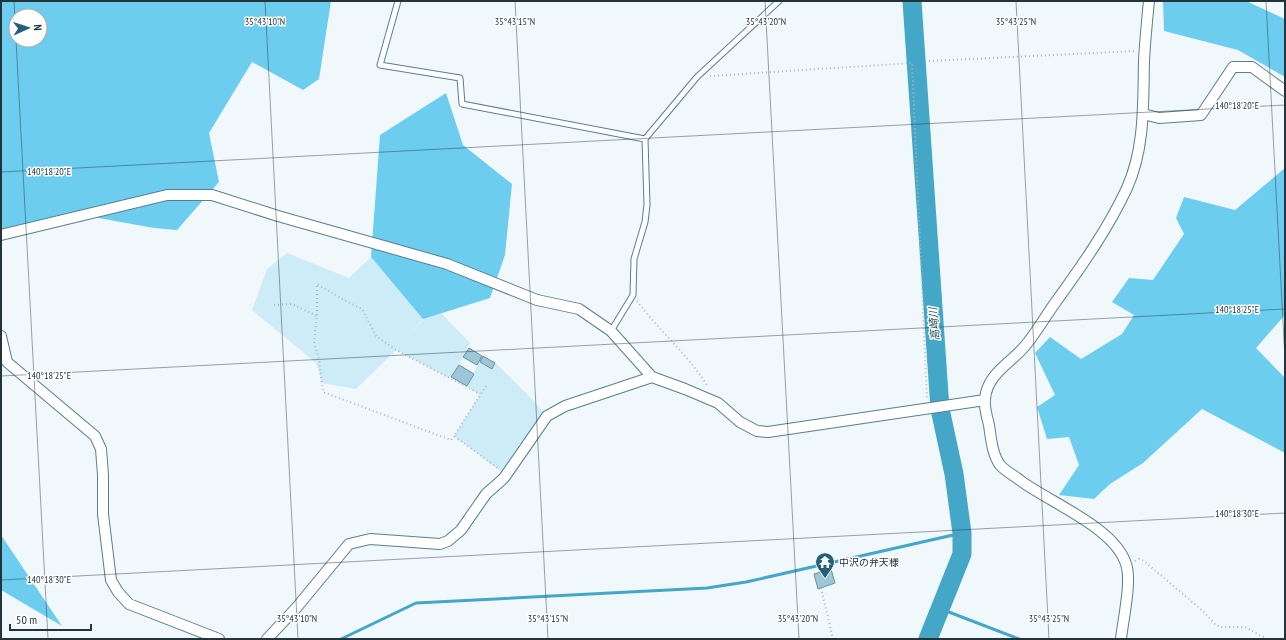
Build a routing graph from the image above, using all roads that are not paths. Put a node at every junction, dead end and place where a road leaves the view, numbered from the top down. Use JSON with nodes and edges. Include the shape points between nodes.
{"nodes":[{"id":1,"x":398,"y":1,"type":"edge"},
{"id":2,"x":779,"y":1,"type":"edge"},
{"id":3,"x":1149,"y":1,"type":"edge"},
{"id":4,"x":1285,"y":91,"type":"edge"},
{"id":5,"x":1143,"y":114,"type":"junction"},
{"id":6,"x":645,"y":139,"type":"junction"},
{"id":7,"x":1,"y":235,"type":"edge"},
{"id":8,"x":611,"y":331,"type":"junction"},
{"id":9,"x":1,"y":336,"type":"edge"},
{"id":10,"x":652,"y":377,"type":"junction"},
{"id":11,"x":984,"y":400,"type":"junction"},
{"id":12,"x":219,"y":639,"type":"edge"},
{"id":13,"x":267,"y":639,"type":"edge"},
{"id":14,"x":1121,"y":639,"type":"edge"}],
"edges":[{"from":1,"to":6,"type":"lane","via":[[380,66],[460,78],[462,104]]},
{"from":2,"to":6,"type":"lane","via":[[697,76]]},
{"from":3,"to":5,"type":"street"},
{"from":4,"to":5,"type":"street","via":[[1252,67],[1233,67],[1201,115],[1159,118]]},
{"from":5,"to":11,"type":"street","via":[[1141,144],[1136,162],[1116,210],[1078,271],[1025,346],[993,378]]},
{"from":6,"to":8,"type":"lane","via":[[647,205],[634,259],[632,295]]},
{"from":7,"to":8,"type":"street","via":[[167,195],[212,195],[447,264],[537,300],[579,309]]},
{"from":8,"to":10,"type":"street"},
{"from":9,"to":12,"type":"street","via":[[7,362],[95,436],[101,449],[103,514],[111,580],[118,592],[129,604]]},
{"from":10,"to":11,"type":"street","via":[[718,403],[740,422],[757,431],[768,432]]},
{"from":10,"to":13,"type":"street","via":[[566,406],[546,416],[506,475],[486,494],[461,530],[448,541],[440,544],[370,539],[349,544]]},
{"from":11,"to":14,"type":"street","via":[[995,455],[1001,466],[1099,529],[1120,550],[1128,575]]}]}
